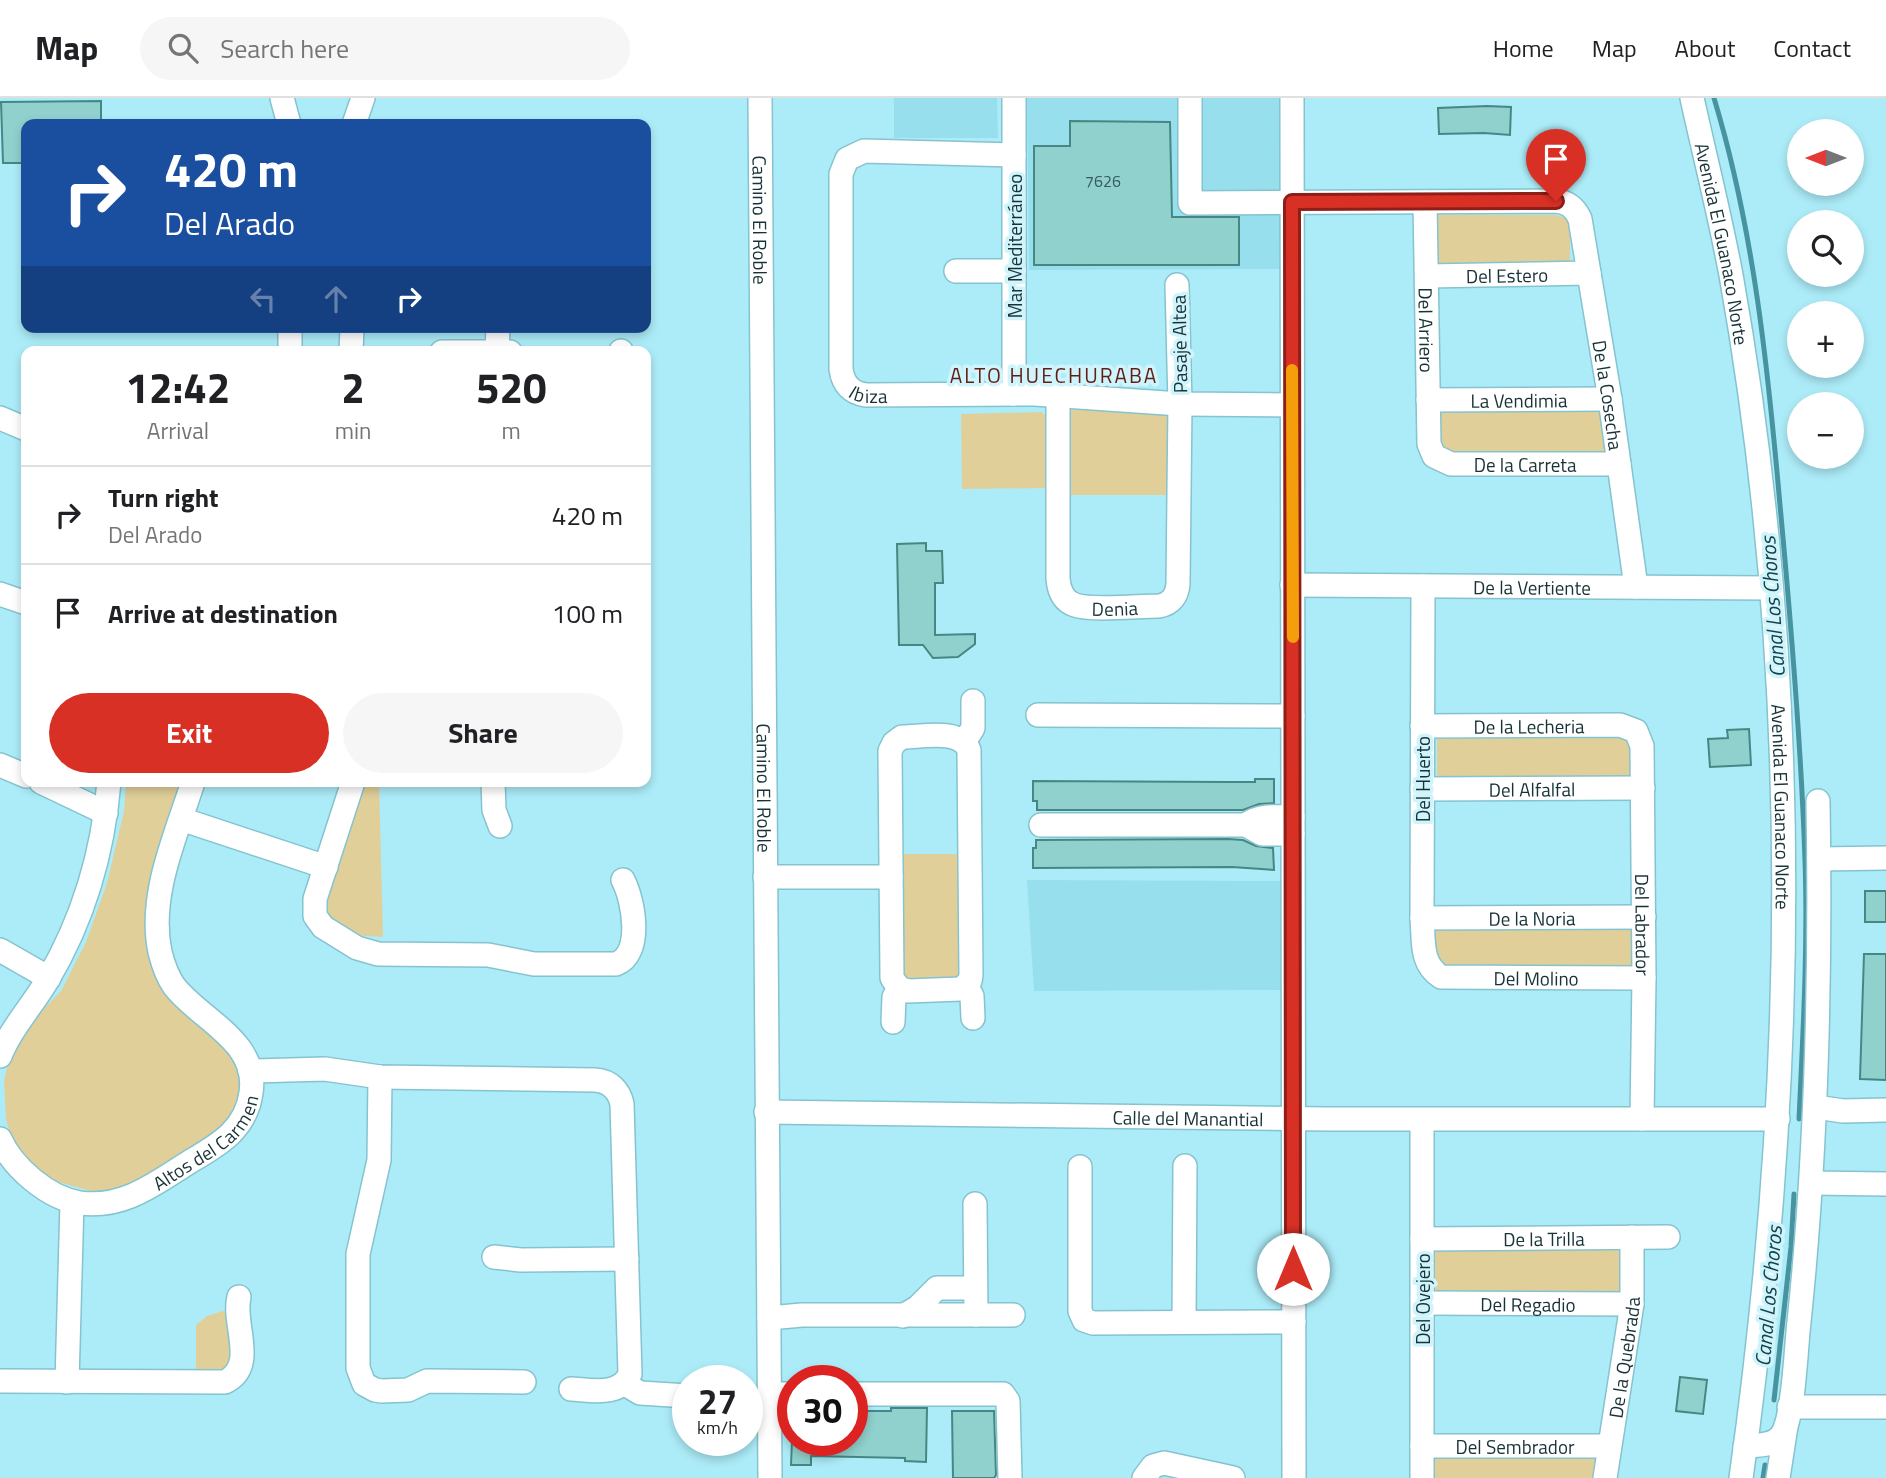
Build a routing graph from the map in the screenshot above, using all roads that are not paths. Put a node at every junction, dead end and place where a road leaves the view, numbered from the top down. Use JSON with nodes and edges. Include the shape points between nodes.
{"nodes":[{"id":1,"x":282,"y":98,"type":"edge"},
{"id":2,"x":363,"y":98,"type":"edge"},
{"id":3,"x":760,"y":98,"type":"edge"},
{"id":4,"x":1014,"y":98,"type":"edge"},
{"id":5,"x":1190,"y":98,"type":"edge"},
{"id":6,"x":1292,"y":98,"type":"edge"},
{"id":7,"x":1692,"y":98,"type":"edge"},
{"id":8,"x":288,"y":119,"type":"edge"},
{"id":9,"x":356,"y":119,"type":"edge"},
{"id":10,"x":1014,"y":155,"type":"junction"},
{"id":11,"x":1292,"y":202,"type":"junction"},
{"id":12,"x":1425,"y":202,"type":"junction"},
{"id":13,"x":956,"y":271,"type":"dead end"},
{"id":14,"x":1014,"y":271,"type":"junction"},
{"id":15,"x":1589,"y":273,"type":"junction"},
{"id":16,"x":1427,"y":276,"type":"junction"},
{"id":17,"x":1177,"y":285,"type":"dead end"},
{"id":18,"x":1014,"y":394,"type":"junction"},
{"id":19,"x":1058,"y":395,"type":"junction"},
{"id":20,"x":1610,"y":399,"type":"junction"},
{"id":21,"x":1428,"y":400,"type":"junction"},
{"id":22,"x":1180,"y":404,"type":"junction"},
{"id":23,"x":1292,"y":405,"type":"junction"},
{"id":24,"x":0,"y":418,"type":"edge"},
{"id":25,"x":21,"y":427,"type":"edge"},
{"id":26,"x":1434,"y":456,"type":"joint"},
{"id":27,"x":1619,"y":464,"type":"junction"},
{"id":28,"x":1292,"y":584,"type":"junction"},
{"id":29,"x":1423,"y":586,"type":"junction"},
{"id":30,"x":1636,"y":587,"type":"junction"},
{"id":31,"x":1770,"y":588,"type":"junction"},
{"id":32,"x":0,"y":594,"type":"edge"},
{"id":33,"x":21,"y":601,"type":"edge"},
{"id":34,"x":973,"y":701,"type":"dead end"},
{"id":35,"x":1038,"y":715,"type":"dead end"},
{"id":36,"x":1293,"y":716,"type":"junction"},
{"id":37,"x":1422,"y":726,"type":"junction"},
{"id":38,"x":1636,"y":731,"type":"joint"},
{"id":39,"x":964,"y":742,"type":"junction"},
{"id":40,"x":0,"y":765,"type":"edge"},
{"id":41,"x":21,"y":774,"type":"edge"},
{"id":42,"x":51,"y":787,"type":"edge"},
{"id":43,"x":109,"y":787,"type":"edge"},
{"id":44,"x":191,"y":787,"type":"edge"},
{"id":45,"x":351,"y":787,"type":"edge"},
{"id":46,"x":493,"y":787,"type":"edge"},
{"id":47,"x":1643,"y":788,"type":"junction"},
{"id":48,"x":1422,"y":789,"type":"junction"},
{"id":49,"x":1818,"y":801,"type":"dead end"},
{"id":50,"x":106,"y":813,"type":"junction"},
{"id":51,"x":181,"y":819,"type":"junction"},
{"id":52,"x":1041,"y":825,"type":"dead end"},
{"id":53,"x":500,"y":826,"type":"dead end"},
{"id":54,"x":1293,"y":826,"type":"junction"},
{"id":55,"x":1886,"y":858,"type":"edge"},
{"id":56,"x":1819,"y":859,"type":"junction"},
{"id":57,"x":326,"y":867,"type":"junction"},
{"id":58,"x":765,"y":870,"type":"junction"},
{"id":59,"x":891,"y":870,"type":"junction"},
{"id":60,"x":624,"y":880,"type":"dead end"},
{"id":61,"x":1644,"y":917,"type":"junction"},
{"id":62,"x":1422,"y":918,"type":"junction"},
{"id":63,"x":0,"y":950,"type":"edge"},
{"id":64,"x":1431,"y":971,"type":"joint"},
{"id":65,"x":49,"y":978,"type":"junction"},
{"id":66,"x":1644,"y":978,"type":"junction"},
{"id":67,"x":966,"y":986,"type":"junction"},
{"id":68,"x":899,"y":988,"type":"junction"},
{"id":69,"x":972,"y":1018,"type":"dead end"},
{"id":70,"x":893,"y":1022,"type":"dead end"},
{"id":71,"x":0,"y":1056,"type":"edge"},
{"id":72,"x":250,"y":1071,"type":"junction"},
{"id":73,"x":380,"y":1077,"type":"junction"},
{"id":74,"x":1815,"y":1107,"type":"junction"},
{"id":75,"x":1886,"y":1110,"type":"edge"},
{"id":76,"x":766,"y":1112,"type":"junction"},
{"id":77,"x":1293,"y":1118,"type":"junction"},
{"id":78,"x":1642,"y":1119,"type":"junction"},
{"id":79,"x":1422,"y":1120,"type":"junction"},
{"id":80,"x":1777,"y":1131,"type":"junction"},
{"id":81,"x":1815,"y":1144,"type":"junction"},
{"id":82,"x":2,"y":1149,"type":"edge"},
{"id":83,"x":1185,"y":1166,"type":"dead end"},
{"id":84,"x":1080,"y":1167,"type":"dead end"},
{"id":85,"x":1811,"y":1184,"type":"junction"},
{"id":86,"x":1886,"y":1184,"type":"edge"},
{"id":87,"x":72,"y":1202,"type":"junction"},
{"id":88,"x":975,"y":1204,"type":"dead end"},
{"id":89,"x":1632,"y":1237,"type":"junction"},
{"id":90,"x":1668,"y":1237,"type":"dead end"},
{"id":91,"x":1422,"y":1239,"type":"junction"},
{"id":92,"x":494,"y":1257,"type":"dead end"},
{"id":93,"x":627,"y":1259,"type":"junction"},
{"id":94,"x":966,"y":1288,"type":"dead end"},
{"id":95,"x":239,"y":1297,"type":"dead end"},
{"id":96,"x":1423,"y":1303,"type":"junction"},
{"id":97,"x":1632,"y":1304,"type":"junction"},
{"id":98,"x":976,"y":1315,"type":"junction"},
{"id":99,"x":1013,"y":1315,"type":"dead end"},
{"id":100,"x":903,"y":1316,"type":"junction"},
{"id":101,"x":769,"y":1318,"type":"junction"},
{"id":102,"x":1184,"y":1322,"type":"junction"},
{"id":103,"x":1294,"y":1322,"type":"junction"},
{"id":104,"x":777,"y":1369,"type":"edge"},
{"id":105,"x":0,"y":1381,"type":"edge"},
{"id":106,"x":68,"y":1382,"type":"junction"},
{"id":107,"x":524,"y":1382,"type":"dead end"},
{"id":108,"x":625,"y":1384,"type":"junction"},
{"id":109,"x":570,"y":1389,"type":"dead end"},
{"id":110,"x":868,"y":1394,"type":"edge"},
{"id":111,"x":672,"y":1395,"type":"edge"},
{"id":112,"x":1886,"y":1407,"type":"edge"},
{"id":113,"x":1788,"y":1416,"type":"junction"},
{"id":114,"x":777,"y":1425,"type":"edge"},
{"id":115,"x":1422,"y":1446,"type":"junction"},
{"id":116,"x":1609,"y":1446,"type":"junction"},
{"id":117,"x":1745,"y":1446,"type":"junction"},
{"id":118,"x":770,"y":1478,"type":"edge"},
{"id":119,"x":1010,"y":1478,"type":"edge"},
{"id":120,"x":1143,"y":1478,"type":"edge"},
{"id":121,"x":1233,"y":1478,"type":"edge"},
{"id":122,"x":1294,"y":1478,"type":"edge"},
{"id":123,"x":1422,"y":1478,"type":"edge"},
{"id":124,"x":1605,"y":1478,"type":"edge"},
{"id":125,"x":1741,"y":1478,"type":"edge"},
{"id":126,"x":1778,"y":1478,"type":"edge"}],
"edges":[{"from":1,"to":8,"type":"street"},
{"from":2,"to":9,"type":"street"},
{"from":3,"to":58,"type":"street","name":"Camino El Roble"},
{"from":4,"to":10,"type":"street","name":"Mar Mediterráneo"},
{"from":5,"to":11,"type":"street","via":[[1190,204]]},
{"from":6,"to":11,"type":"street"},
{"from":7,"to":31,"type":"street","name":"Avenida El Guanaco Norte","via":[[1730,274],[1757,450]]},
{"from":10,"to":14,"type":"street","name":"Mar Mediterráneo"},
{"from":10,"to":18,"type":"street","name":"Ibiza","via":[[864,151],[847,159],[841,174],[841,369],[847,387],[866,395]]},
{"from":11,"to":12,"type":"street"},
{"from":11,"to":23,"type":"street"},
{"from":12,"to":15,"type":"street","name":"De la Cosecha","via":[[1556,201],[1571,206],[1580,219]]},
{"from":12,"to":16,"type":"street","name":"Del Arriero"},
{"from":13,"to":14,"type":"street"},
{"from":14,"to":18,"type":"street","name":"Mar Mediterráneo"},
{"from":15,"to":16,"type":"street","name":"Del Estero"},
{"from":15,"to":20,"type":"street","name":"De la Cosecha"},
{"from":16,"to":21,"type":"street","name":"Del Arriero"},
{"from":17,"to":22,"type":"street","name":"Pasaje Altea"},
{"from":18,"to":19,"type":"street","name":"Ibiza"},
{"from":19,"to":22,"type":"street","name":"Ibiza"},
{"from":19,"to":22,"type":"street","name":"Denia","via":[[1058,586],[1066,599],[1084,607],[1159,606],[1176,595]]},
{"from":20,"to":21,"type":"street","name":"La Vendimia"},
{"from":20,"to":27,"type":"street","name":"De la Cosecha"},
{"from":21,"to":26,"type":"street","name":"Del Arriero","via":[[1429,444]]},
{"from":22,"to":23,"type":"street","name":"Ibiza"},
{"from":23,"to":28,"type":"street"},
{"from":24,"to":25,"type":"street"},
{"from":26,"to":27,"type":"street","name":"De la Carreta","via":[[1451,464]]},
{"from":27,"to":30,"type":"street","name":"De la Cosecha"},
{"from":28,"to":29,"type":"street","name":"De la Vertiente"},
{"from":28,"to":36,"type":"street"},
{"from":29,"to":30,"type":"street","name":"De la Vertiente"},
{"from":29,"to":37,"type":"street","name":"Del Huerto"},
{"from":30,"to":31,"type":"street","name":"De la Vertiente"},
{"from":31,"to":80,"type":"street","name":"Avenida El Guanaco Norte","via":[[1784,883]]},
{"from":32,"to":33,"type":"street"},
{"from":34,"to":39,"type":"street","via":[[972,728]]},
{"from":35,"to":36,"type":"street"},
{"from":36,"to":54,"type":"street"},
{"from":37,"to":38,"type":"street","name":"De la Lecheria","via":[[1620,725]]},
{"from":37,"to":48,"type":"street","name":"Del Huerto"},
{"from":38,"to":47,"type":"street","name":"Del Labrador","via":[[1641,740]]},
{"from":39,"to":59,"type":"street","via":[[951,737],[902,737],[894,743],[890,751]]},
{"from":39,"to":67,"type":"street","via":[[969,755],[971,975]]},
{"from":40,"to":41,"type":"street"},
{"from":42,"to":50,"type":"street"},
{"from":43,"to":50,"type":"street"},
{"from":44,"to":51,"type":"street","name":"Altos del Carmen"},
{"from":45,"to":57,"type":"street"},
{"from":46,"to":53,"type":"street"},
{"from":47,"to":48,"type":"street","name":"Del Alfalfal"},
{"from":47,"to":61,"type":"street","name":"Del Labrador"},
{"from":48,"to":62,"type":"street","name":"Del Huerto"},
{"from":49,"to":56,"type":"street","name":"Avenida El Guanaco Norte"},
{"from":50,"to":65,"type":"street","via":[[85,902]]},
{"from":51,"to":57,"type":"street"},
{"from":51,"to":72,"type":"street","name":"Altos del Carmen","via":[[157,912],[165,970],[179,992],[240,1047]]},
{"from":52,"to":54,"type":"street","via":[[1246,825],[1262,834]]},
{"from":54,"to":77,"type":"street"},
{"from":55,"to":56,"type":"street"},
{"from":56,"to":74,"type":"street","name":"Avenida El Guanaco Norte"},
{"from":57,"to":60,"type":"street","via":[[315,916],[323,927],[357,948],[389,955],[488,955],[534,964],[610,964],[626,958],[632,945],[633,914]]},
{"from":58,"to":59,"type":"street"},
{"from":58,"to":76,"type":"street","name":"Camino El Roble"},
{"from":59,"to":68,"type":"street","via":[[892,978]]},
{"from":61,"to":62,"type":"street","name":"De la Noria"},
{"from":61,"to":66,"type":"street","name":"Del Labrador"},
{"from":62,"to":64,"type":"street","name":"Del Huerto"},
{"from":63,"to":65,"type":"street"},
{"from":64,"to":66,"type":"street","name":"Del Molino","via":[[1441,977]]},
{"from":65,"to":71,"type":"street"},
{"from":66,"to":78,"type":"street","name":"Del Labrador"},
{"from":67,"to":68,"type":"street","via":[[956,990]]},
{"from":67,"to":69,"type":"street","via":[[972,996]]},
{"from":68,"to":70,"type":"street"},
{"from":72,"to":73,"type":"street","via":[[325,1069]]},
{"from":72,"to":87,"type":"street","name":"Altos del Carmen","via":[[249,1105],[228,1138],[140,1194],[110,1202]]},
{"from":73,"to":93,"type":"street","via":[[608,1083],[622,1104]]},
{"from":73,"to":107,"type":"street","via":[[379,1160],[358,1254],[361,1379],[382,1391],[408,1390],[427,1381]]},
{"from":74,"to":75,"type":"street"},
{"from":74,"to":81,"type":"street","name":"Avenida El Guanaco Norte"},
{"from":76,"to":77,"type":"street","name":"Calle del Manantial"},
{"from":76,"to":101,"type":"street","name":"Camino El Roble"},
{"from":77,"to":79,"type":"street","name":"Calle del Manantial"},
{"from":77,"to":103,"type":"street"},
{"from":78,"to":79,"type":"street","name":"Calle del Manantial"},
{"from":78,"to":80,"type":"street","name":"Calle del Manantial"},
{"from":79,"to":91,"type":"street","name":"Del Ovejero"},
{"from":80,"to":81,"type":"street","name":"Calle del Manantial"},
{"from":80,"to":117,"type":"street","name":"Avenida El Guanaco Norte","via":[[1765,1294]]},
{"from":81,"to":85,"type":"street","name":"Avenida El Guanaco Norte"},
{"from":82,"to":87,"type":"street","name":"Altos del Carmen","via":[[45,1188]]},
{"from":83,"to":102,"type":"street"},
{"from":84,"to":102,"type":"street","via":[[1081,1316],[1093,1323]]},
{"from":85,"to":86,"type":"street"},
{"from":85,"to":113,"type":"street","name":"Avenida El Guanaco Norte"},
{"from":87,"to":106,"type":"street"},
{"from":88,"to":98,"type":"street"},
{"from":89,"to":90,"type":"street","name":"De la Trilla"},
{"from":89,"to":91,"type":"street","name":"De la Trilla"},
{"from":89,"to":97,"type":"street","name":"De la Quebrada"},
{"from":91,"to":96,"type":"street","name":"Del Ovejero"},
{"from":92,"to":93,"type":"street"},
{"from":93,"to":108,"type":"street","via":[[630,1369]]},
{"from":94,"to":100,"type":"street","via":[[937,1288]]},
{"from":95,"to":106,"type":"street","via":[[241,1366],[229,1380]]},
{"from":96,"to":97,"type":"street","name":"Del Regadio"},
{"from":96,"to":115,"type":"street","name":"Del Ovejero"},
{"from":97,"to":116,"type":"street","name":"De la Quebrada"},
{"from":98,"to":99,"type":"street"},
{"from":98,"to":100,"type":"street"},
{"from":100,"to":101,"type":"street"},
{"from":101,"to":104,"type":"street","name":"Camino El Roble"},
{"from":102,"to":103,"type":"street"},
{"from":103,"to":122,"type":"street"},
{"from":105,"to":106,"type":"street"},
{"from":108,"to":109,"type":"street","via":[[614,1390]]},
{"from":108,"to":111,"type":"street","via":[[640,1393]]},
{"from":110,"to":119,"type":"street","via":[[1003,1394],[1008,1401]]},
{"from":112,"to":113,"type":"street"},
{"from":113,"to":117,"type":"street","via":[[1781,1436],[1772,1443]]},
{"from":113,"to":126,"type":"street","name":"Avenida El Guanaco Norte"},
{"from":114,"to":118,"type":"street","name":"Camino El Roble"},
{"from":115,"to":116,"type":"street","name":"Del Sembrador"},
{"from":115,"to":123,"type":"street","name":"Del Ovejero"},
{"from":116,"to":124,"type":"street","name":"De la Quebrada"},
{"from":117,"to":125,"type":"street","name":"Avenida El Guanaco Norte"},
{"from":120,"to":121,"type":"street","via":[[1153,1466],[1164,1463]]}]}
